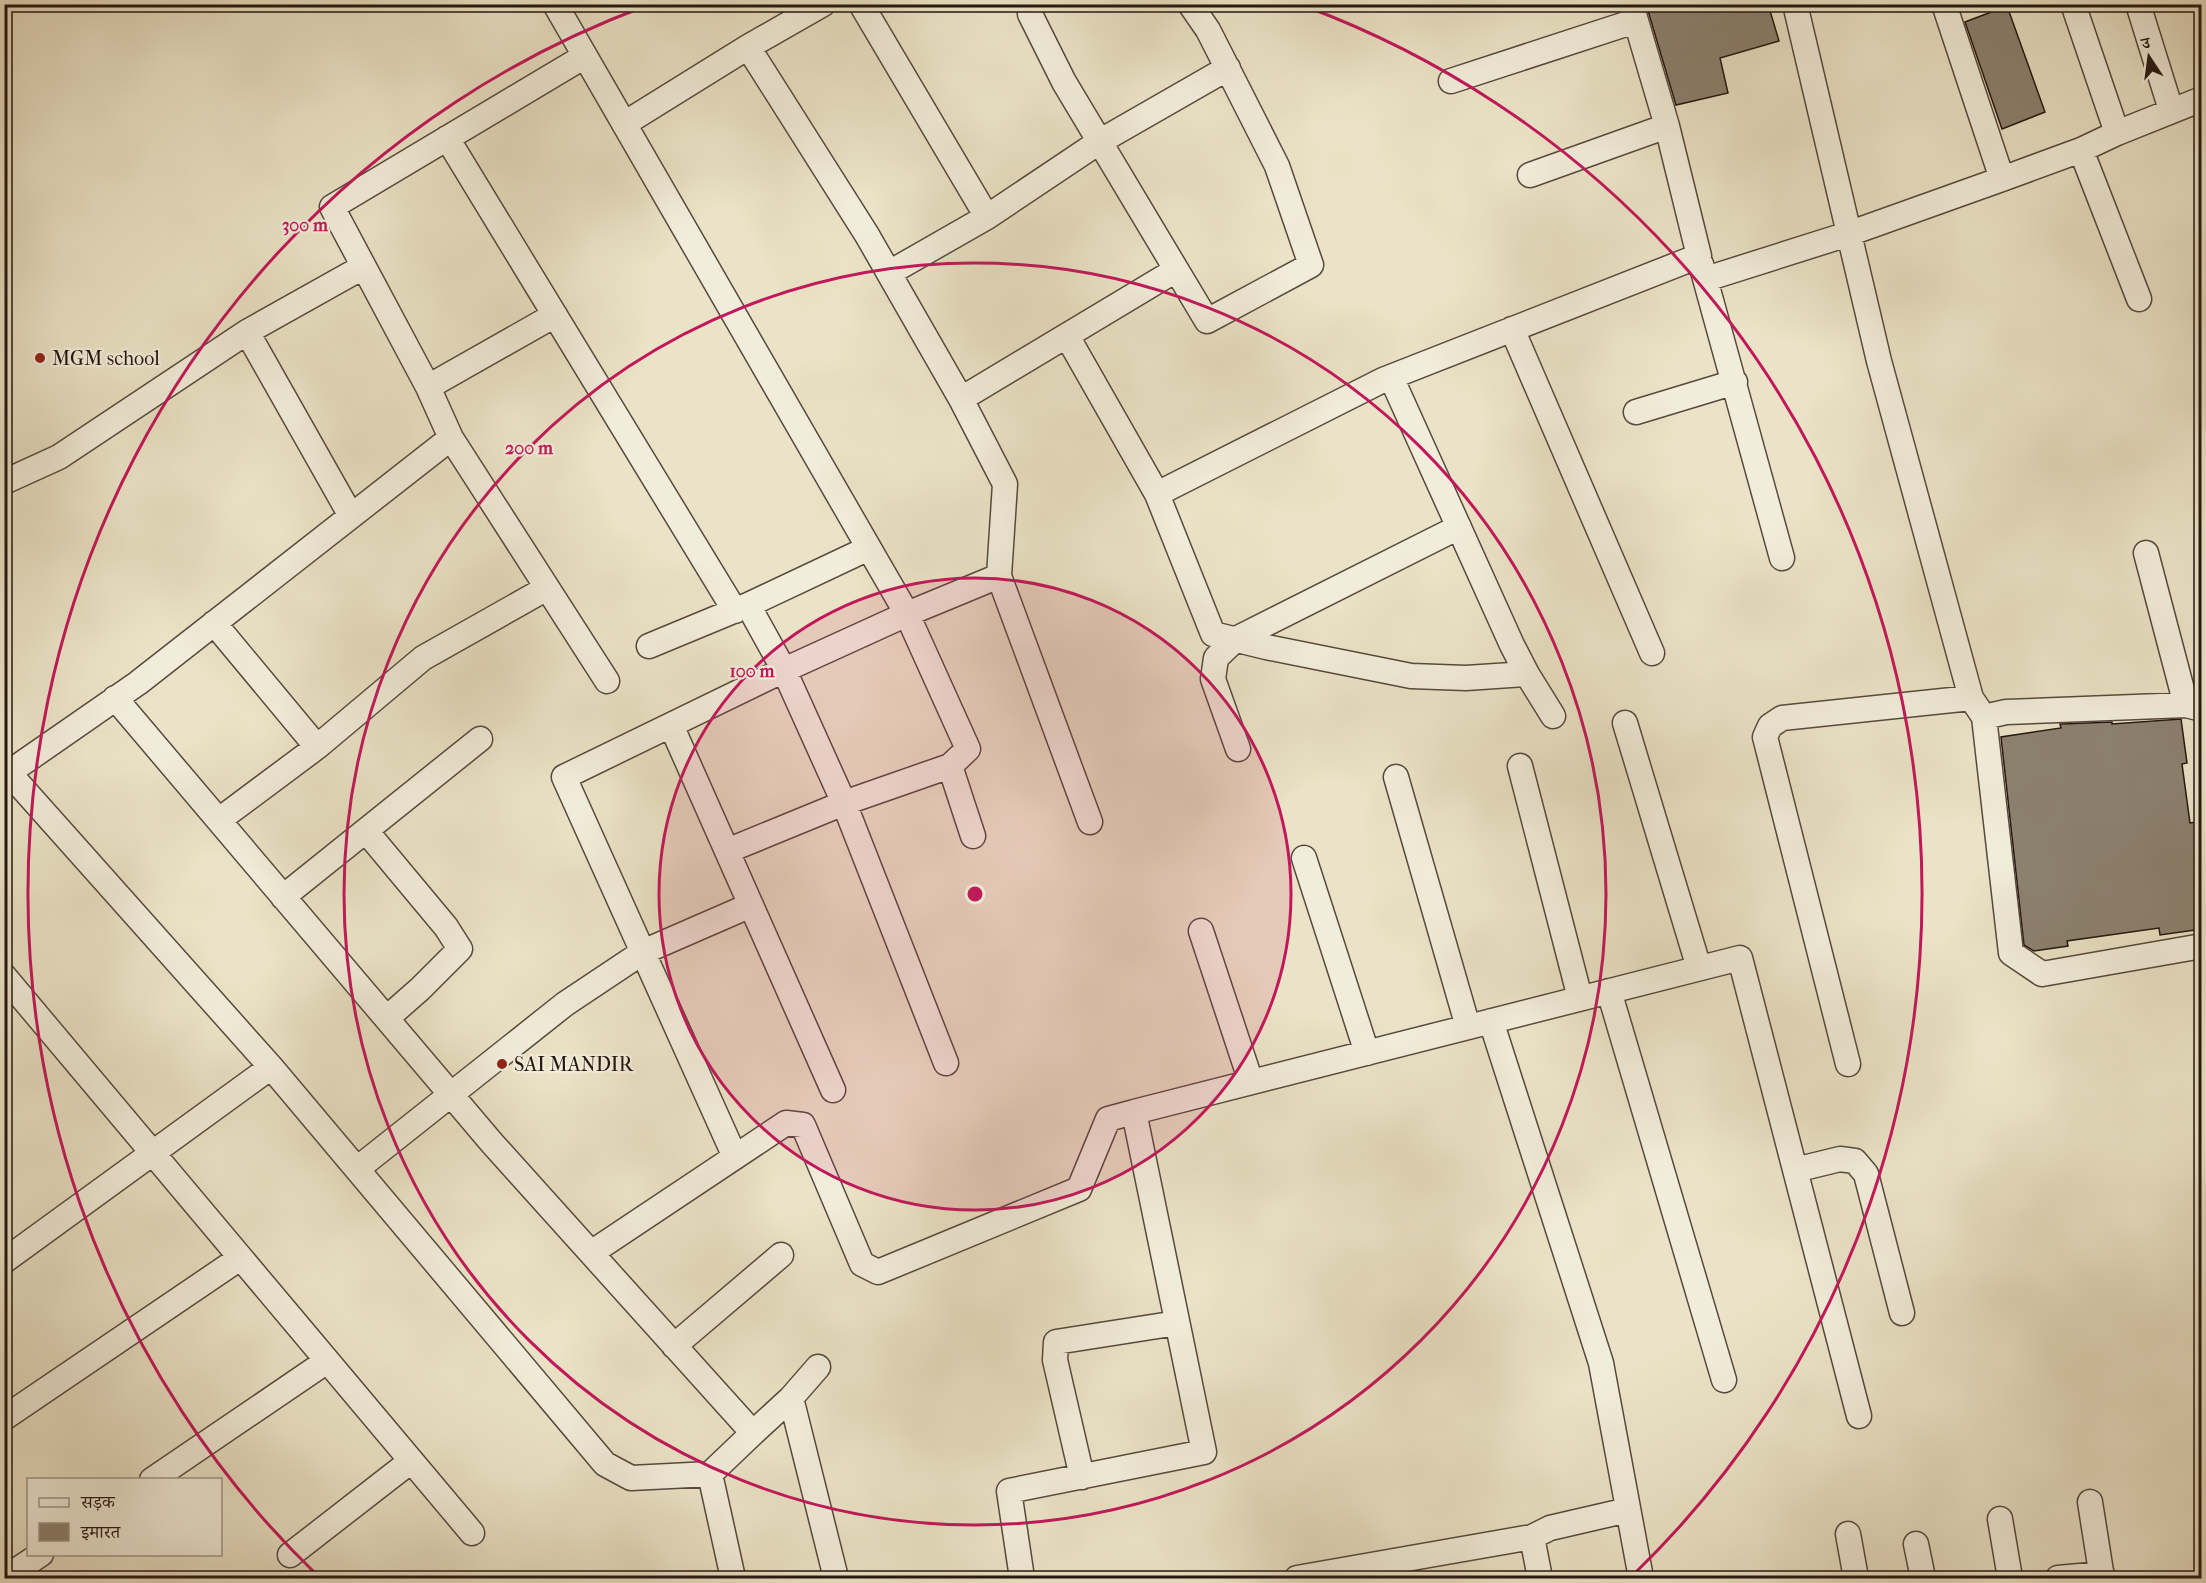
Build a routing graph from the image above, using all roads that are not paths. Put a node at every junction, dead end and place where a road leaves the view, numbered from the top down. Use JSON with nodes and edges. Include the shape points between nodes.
{"nodes":[{"id":1,"x":555,"y":4,"type":"edge"},
{"id":2,"x":823,"y":4,"type":"edge"},
{"id":3,"x":861,"y":4,"type":"edge"},
{"id":4,"x":1030,"y":4,"type":"edge"},
{"id":5,"x":1191,"y":4,"type":"edge"},
{"id":6,"x":1795,"y":4,"type":"edge"},
{"id":7,"x":1944,"y":4,"type":"edge"},
{"id":8,"x":2073,"y":4,"type":"edge"},
{"id":9,"x":2138,"y":4,"type":"edge"},
{"id":10,"x":1633,"y":13,"type":"edge"},
{"id":11,"x":748,"y":47,"type":"junction"},
{"id":12,"x":585,"y":56,"type":"junction"},
{"id":13,"x":1228,"y":68,"type":"junction"},
{"id":14,"x":1450,"y":81,"type":"dead end"},
{"id":15,"x":2202,"y":99,"type":"edge"},
{"id":16,"x":2171,"y":111,"type":"junction"},
{"id":17,"x":624,"y":124,"type":"junction"},
{"id":18,"x":1667,"y":126,"type":"junction"},
{"id":19,"x":2117,"y":133,"type":"junction"},
{"id":20,"x":447,"y":138,"type":"junction"},
{"id":21,"x":1100,"y":142,"type":"junction"},
{"id":22,"x":2081,"y":150,"type":"junction"},
{"id":23,"x":1530,"y":176,"type":"dead end"},
{"id":24,"x":2002,"y":179,"type":"junction"},
{"id":25,"x":987,"y":217,"type":"junction"},
{"id":26,"x":1848,"y":234,"type":"junction"},
{"id":27,"x":1699,"y":256,"type":"junction"},
{"id":28,"x":363,"y":267,"type":"junction"},
{"id":29,"x":1176,"y":270,"type":"junction"},
{"id":30,"x":889,"y":273,"type":"junction"},
{"id":31,"x":1706,"y":279,"type":"junction"},
{"id":32,"x":2139,"y":299,"type":"dead end"},
{"id":33,"x":555,"y":315,"type":"junction"},
{"id":34,"x":1512,"y":329,"type":"junction"},
{"id":35,"x":247,"y":332,"type":"junction"},
{"id":36,"x":1067,"y":336,"type":"junction"},
{"id":37,"x":1391,"y":377,"type":"junction"},
{"id":38,"x":1735,"y":382,"type":"junction"},
{"id":39,"x":428,"y":387,"type":"junction"},
{"id":40,"x":961,"y":399,"type":"junction"},
{"id":41,"x":1636,"y":412,"type":"dead end"},
{"id":42,"x":451,"y":438,"type":"junction"},
{"id":43,"x":4,"y":482,"type":"edge"},
{"id":44,"x":1157,"y":494,"type":"junction"},
{"id":45,"x":351,"y":516,"type":"junction"},
{"id":46,"x":1460,"y":527,"type":"junction"},
{"id":47,"x":869,"y":548,"type":"junction"},
{"id":48,"x":2146,"y":553,"type":"dead end"},
{"id":49,"x":1782,"y":558,"type":"dead end"},
{"id":50,"x":999,"y":576,"type":"junction"},
{"id":51,"x":547,"y":588,"type":"junction"},
{"id":52,"x":742,"y":608,"type":"junction"},
{"id":53,"x":907,"y":614,"type":"junction"},
{"id":54,"x":214,"y":623,"type":"junction"},
{"id":55,"x":1236,"y":639,"type":"junction"},
{"id":56,"x":649,"y":646,"type":"dead end"},
{"id":57,"x":1652,"y":653,"type":"dead end"},
{"id":58,"x":784,"y":670,"type":"junction"},
{"id":59,"x":1527,"y":674,"type":"junction"},
{"id":60,"x":608,"y":681,"type":"dead end"},
{"id":61,"x":116,"y":698,"type":"junction"},
{"id":62,"x":1977,"y":707,"type":"junction"},
{"id":63,"x":2194,"y":707,"type":"edge"},
{"id":64,"x":1553,"y":716,"type":"dead end"},
{"id":65,"x":1625,"y":723,"type":"dead end"},
{"id":66,"x":672,"y":725,"type":"junction"},
{"id":67,"x":480,"y":739,"type":"dead end"},
{"id":68,"x":317,"y":747,"type":"junction"},
{"id":69,"x":1238,"y":749,"type":"dead end"},
{"id":70,"x":950,"y":766,"type":"junction"},
{"id":71,"x":1520,"y":766,"type":"dead end"},
{"id":72,"x":6,"y":771,"type":"edge"},
{"id":73,"x":1396,"y":777,"type":"dead end"},
{"id":74,"x":844,"y":803,"type":"junction"},
{"id":75,"x":219,"y":820,"type":"junction"},
{"id":76,"x":1090,"y":822,"type":"dead end"},
{"id":77,"x":366,"y":831,"type":"junction"},
{"id":78,"x":973,"y":836,"type":"dead end"},
{"id":79,"x":727,"y":851,"type":"junction"},
{"id":80,"x":1304,"y":858,"type":"dead end"},
{"id":81,"x":283,"y":897,"type":"junction"},
{"id":82,"x":751,"y":905,"type":"junction"},
{"id":83,"x":1201,"y":931,"type":"dead end"},
{"id":84,"x":2202,"y":946,"type":"edge"},
{"id":85,"x":643,"y":952,"type":"junction"},
{"id":86,"x":1699,"y":968,"type":"junction"},
{"id":87,"x":4,"y":976,"type":"edge"},
{"id":88,"x":1609,"y":991,"type":"junction"},
{"id":89,"x":1580,"y":999,"type":"junction"},
{"id":90,"x":387,"y":1018,"type":"junction"},
{"id":91,"x":1480,"y":1024,"type":"junction"},
{"id":92,"x":1367,"y":1053,"type":"junction"},
{"id":93,"x":945,"y":1063,"type":"dead end"},
{"id":94,"x":1848,"y":1064,"type":"dead end"},
{"id":95,"x":271,"y":1067,"type":"junction"},
{"id":96,"x":1251,"y":1082,"type":"junction"},
{"id":97,"x":833,"y":1090,"type":"dead end"},
{"id":98,"x":452,"y":1094,"type":"junction"},
{"id":99,"x":1134,"y":1112,"type":"junction"},
{"id":100,"x":152,"y":1153,"type":"junction"},
{"id":101,"x":735,"y":1157,"type":"junction"},
{"id":102,"x":357,"y":1169,"type":"junction"},
{"id":103,"x":1795,"y":1170,"type":"junction"},
{"id":104,"x":591,"y":1253,"type":"junction"},
{"id":105,"x":781,"y":1255,"type":"dead end"},
{"id":106,"x":240,"y":1258,"type":"junction"},
{"id":107,"x":4,"y":1261,"type":"edge"},
{"id":108,"x":1902,"y":1313,"type":"dead end"},
{"id":109,"x":1178,"y":1323,"type":"junction"},
{"id":110,"x":674,"y":1346,"type":"junction"},
{"id":111,"x":327,"y":1361,"type":"junction"},
{"id":112,"x":818,"y":1367,"type":"dead end"},
{"id":113,"x":1724,"y":1380,"type":"dead end"},
{"id":114,"x":791,"y":1398,"type":"junction"},
{"id":115,"x":1859,"y":1416,"type":"dead end"},
{"id":116,"x":4,"y":1418,"type":"edge"},
{"id":117,"x":753,"y":1433,"type":"junction"},
{"id":118,"x":411,"y":1461,"type":"junction"},
{"id":119,"x":710,"y":1474,"type":"junction"},
{"id":120,"x":1082,"y":1476,"type":"junction"},
{"id":121,"x":153,"y":1478,"type":"edge"},
{"id":122,"x":2090,"y":1502,"type":"dead end"},
{"id":123,"x":1628,"y":1510,"type":"junction"},
{"id":124,"x":2000,"y":1519,"type":"dead end"},
{"id":125,"x":472,"y":1533,"type":"dead end"},
{"id":126,"x":1848,"y":1534,"type":"dead end"},
{"id":127,"x":1532,"y":1537,"type":"junction"},
{"id":128,"x":1916,"y":1544,"type":"dead end"},
{"id":129,"x":290,"y":1555,"type":"dead end"},
{"id":130,"x":38,"y":1556,"type":"edge"},
{"id":131,"x":2102,"y":1576,"type":"edge"},
{"id":132,"x":1312,"y":1577,"type":"edge"},
{"id":133,"x":6,"y":1578,"type":"edge"},
{"id":134,"x":733,"y":1578,"type":"edge"},
{"id":135,"x":836,"y":1578,"type":"edge"},
{"id":136,"x":1022,"y":1578,"type":"edge"},
{"id":137,"x":1540,"y":1578,"type":"edge"},
{"id":138,"x":1641,"y":1578,"type":"edge"},
{"id":139,"x":1856,"y":1578,"type":"edge"},
{"id":140,"x":1923,"y":1578,"type":"edge"},
{"id":141,"x":2010,"y":1578,"type":"edge"},
{"id":142,"x":2058,"y":1578,"type":"edge"}],
"edges":[{"from":1,"to":12,"type":"street"},
{"from":2,"to":11,"type":"street"},
{"from":3,"to":25,"type":"street"},
{"from":4,"to":21,"type":"street","via":[[1030,14],[1064,82]]},
{"from":5,"to":13,"type":"street"},
{"from":6,"to":26,"type":"street"},
{"from":7,"to":24,"type":"street"},
{"from":8,"to":19,"type":"street"},
{"from":9,"to":16,"type":"street"},
{"from":10,"to":14,"type":"street"},
{"from":10,"to":18,"type":"street"},
{"from":11,"to":17,"type":"street"},
{"from":11,"to":30,"type":"street"},
{"from":12,"to":17,"type":"street"},
{"from":12,"to":20,"type":"street"},
{"from":13,"to":21,"type":"street"},
{"from":13,"to":29,"type":"street","via":[[1277,166],[1311,265],[1207,321]]},
{"from":15,"to":16,"type":"street"},
{"from":16,"to":19,"type":"street"},
{"from":17,"to":47,"type":"street"},
{"from":18,"to":23,"type":"street"},
{"from":18,"to":27,"type":"street"},
{"from":19,"to":22,"type":"street"},
{"from":20,"to":28,"type":"street","via":[[332,207]]},
{"from":20,"to":33,"type":"street"},
{"from":21,"to":25,"type":"street"},
{"from":21,"to":29,"type":"street"},
{"from":22,"to":24,"type":"street"},
{"from":22,"to":32,"type":"street"},
{"from":24,"to":26,"type":"street"},
{"from":25,"to":30,"type":"street"},
{"from":26,"to":31,"type":"street"},
{"from":26,"to":62,"type":"street","via":[[1879,361]]},
{"from":27,"to":31,"type":"street"},
{"from":27,"to":34,"type":"street"},
{"from":28,"to":35,"type":"street"},
{"from":28,"to":39,"type":"street"},
{"from":29,"to":36,"type":"street"},
{"from":30,"to":40,"type":"street"},
{"from":31,"to":38,"type":"street"},
{"from":33,"to":39,"type":"street"},
{"from":33,"to":52,"type":"street"},
{"from":34,"to":37,"type":"street"},
{"from":34,"to":57,"type":"street"},
{"from":35,"to":43,"type":"street","via":[[59,457]]},
{"from":35,"to":45,"type":"street"},
{"from":36,"to":40,"type":"street"},
{"from":36,"to":44,"type":"street"},
{"from":37,"to":44,"type":"street"},
{"from":37,"to":46,"type":"street"},
{"from":38,"to":41,"type":"street"},
{"from":38,"to":49,"type":"street"},
{"from":39,"to":42,"type":"street"},
{"from":40,"to":50,"type":"street","via":[[1005,484]]},
{"from":42,"to":45,"type":"street"},
{"from":42,"to":51,"type":"street"},
{"from":44,"to":55,"type":"street","via":[[1213,634]]},
{"from":45,"to":54,"type":"street"},
{"from":46,"to":55,"type":"street"},
{"from":46,"to":59,"type":"street"},
{"from":47,"to":52,"type":"street"},
{"from":47,"to":53,"type":"street"},
{"from":48,"to":63,"type":"street"},
{"from":50,"to":53,"type":"street"},
{"from":50,"to":76,"type":"street"},
{"from":51,"to":60,"type":"street"},
{"from":51,"to":68,"type":"street","via":[[423,658]]},
{"from":52,"to":56,"type":"street"},
{"from":52,"to":58,"type":"street"},
{"from":53,"to":58,"type":"street"},
{"from":53,"to":70,"type":"street","via":[[968,749]]},
{"from":54,"to":61,"type":"street"},
{"from":54,"to":68,"type":"street"},
{"from":55,"to":59,"type":"street","via":[[1411,676]]},
{"from":55,"to":69,"type":"street","via":[[1216,658],[1213,679]]},
{"from":58,"to":66,"type":"street"},
{"from":58,"to":74,"type":"street"},
{"from":59,"to":64,"type":"street"},
{"from":61,"to":72,"type":"street"},
{"from":61,"to":75,"type":"street"},
{"from":62,"to":63,"type":"street","via":[[2006,712]]},
{"from":62,"to":84,"type":"street","via":[[2011,953],[2042,974]]},
{"from":62,"to":94,"type":"street","via":[[1782,718],[1770,726],[1764,737]]},
{"from":65,"to":86,"type":"street"},
{"from":66,"to":79,"type":"street"},
{"from":66,"to":85,"type":"street","via":[[564,777]]},
{"from":67,"to":77,"type":"street"},
{"from":68,"to":75,"type":"street"},
{"from":70,"to":74,"type":"street"},
{"from":70,"to":78,"type":"street"},
{"from":71,"to":89,"type":"street"},
{"from":72,"to":95,"type":"street"},
{"from":73,"to":91,"type":"street"},
{"from":74,"to":79,"type":"street"},
{"from":74,"to":93,"type":"street"},
{"from":75,"to":81,"type":"street"},
{"from":77,"to":81,"type":"street"},
{"from":77,"to":90,"type":"street","via":[[460,949]]},
{"from":79,"to":82,"type":"street"},
{"from":80,"to":92,"type":"street"},
{"from":81,"to":90,"type":"street"},
{"from":82,"to":85,"type":"street"},
{"from":82,"to":97,"type":"street"},
{"from":83,"to":96,"type":"street"},
{"from":85,"to":98,"type":"street","via":[[565,1004]]},
{"from":85,"to":101,"type":"street"},
{"from":86,"to":88,"type":"street"},
{"from":86,"to":103,"type":"street","via":[[1740,957]]},
{"from":87,"to":100,"type":"street"},
{"from":88,"to":89,"type":"street"},
{"from":88,"to":113,"type":"street"},
{"from":89,"to":91,"type":"street"},
{"from":90,"to":98,"type":"street"},
{"from":91,"to":92,"type":"street"},
{"from":91,"to":123,"type":"street","via":[[1600,1363]]},
{"from":92,"to":96,"type":"street"},
{"from":95,"to":100,"type":"street"},
{"from":95,"to":102,"type":"street"},
{"from":96,"to":99,"type":"street"},
{"from":98,"to":102,"type":"street"},
{"from":98,"to":104,"type":"street"},
{"from":99,"to":101,"type":"street","via":[[1108,1119],[1079,1189],[878,1272],[862,1264],[803,1125],[786,1123]]},
{"from":99,"to":109,"type":"street"},
{"from":100,"to":106,"type":"street"},
{"from":100,"to":107,"type":"street"},
{"from":101,"to":104,"type":"street"},
{"from":102,"to":119,"type":"street","via":[[605,1464],[631,1478]]},
{"from":103,"to":108,"type":"street","via":[[1840,1159],[1855,1161],[1866,1174]]},
{"from":103,"to":115,"type":"street"},
{"from":104,"to":110,"type":"street"},
{"from":105,"to":110,"type":"street"},
{"from":106,"to":111,"type":"street"},
{"from":106,"to":116,"type":"street"},
{"from":109,"to":120,"type":"street","via":[[1204,1452]]},
{"from":109,"to":120,"type":"street","via":[[1056,1342],[1055,1360]]},
{"from":110,"to":117,"type":"street"},
{"from":111,"to":118,"type":"street"},
{"from":111,"to":121,"type":"street"},
{"from":112,"to":114,"type":"street"},
{"from":114,"to":117,"type":"street"},
{"from":114,"to":135,"type":"street"},
{"from":117,"to":119,"type":"street"},
{"from":118,"to":125,"type":"street"},
{"from":118,"to":129,"type":"street"},
{"from":119,"to":134,"type":"street"},
{"from":120,"to":136,"type":"street","via":[[1009,1491]]},
{"from":122,"to":131,"type":"street"},
{"from":123,"to":127,"type":"street","via":[[1550,1528]]},
{"from":123,"to":138,"type":"street"},
{"from":124,"to":141,"type":"street"},
{"from":126,"to":139,"type":"street"},
{"from":127,"to":132,"type":"street"},
{"from":127,"to":137,"type":"street"},
{"from":128,"to":140,"type":"street"},
{"from":130,"to":133,"type":"street"},
{"from":131,"to":142,"type":"street"}]}
